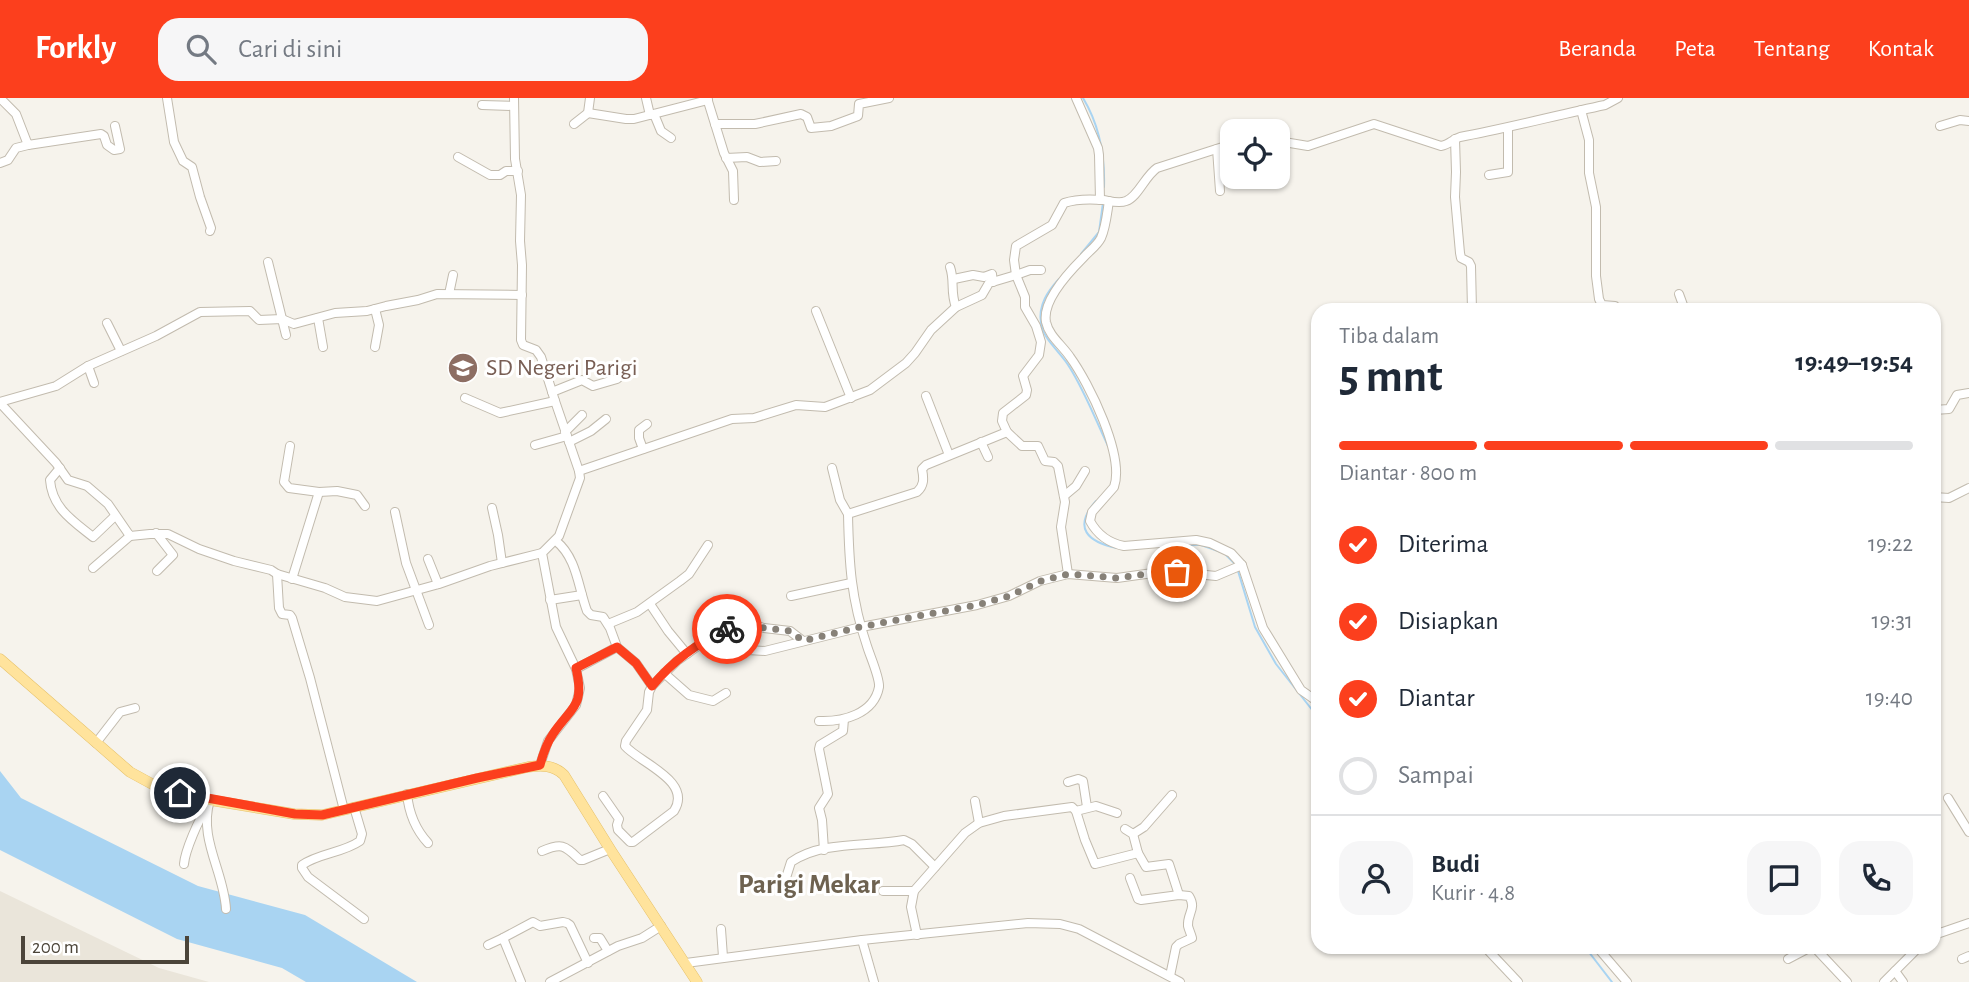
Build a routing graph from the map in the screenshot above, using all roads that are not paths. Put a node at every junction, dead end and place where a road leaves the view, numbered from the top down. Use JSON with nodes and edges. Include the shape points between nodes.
{"nodes":[{"id":1,"x":0,"y":98,"type":"edge"},
{"id":2,"x":167,"y":98,"type":"edge"},
{"id":3,"x":590,"y":98,"type":"edge"},
{"id":4,"x":646,"y":98,"type":"edge"},
{"id":5,"x":889,"y":98,"type":"edge"},
{"id":6,"x":1076,"y":98,"type":"edge"},
{"id":7,"x":1618,"y":98,"type":"edge"},
{"id":8,"x":707,"y":99,"type":"edge"},
{"id":9,"x":514,"y":102,"type":"edge"},
{"id":10,"x":482,"y":105,"type":"dead end"},
{"id":11,"x":1581,"y":110,"type":"junction"},
{"id":12,"x":587,"y":113,"type":"junction"},
{"id":13,"x":652,"y":114,"type":"junction"},
{"id":14,"x":1969,"y":121,"type":"edge"},
{"id":15,"x":574,"y":124,"type":"dead end"},
{"id":16,"x":715,"y":124,"type":"junction"},
{"id":17,"x":115,"y":125,"type":"dead end"},
{"id":18,"x":1940,"y":126,"type":"dead end"},
{"id":19,"x":1508,"y":128,"type":"junction"},
{"id":20,"x":671,"y":138,"type":"dead end"},
{"id":21,"x":1455,"y":139,"type":"junction"},
{"id":22,"x":1290,"y":143,"type":"edge"},
{"id":23,"x":28,"y":145,"type":"junction"},
{"id":24,"x":1220,"y":148,"type":"edge"},
{"id":25,"x":1217,"y":149,"type":"junction"},
{"id":26,"x":458,"y":157,"type":"dead end"},
{"id":27,"x":726,"y":158,"type":"junction"},
{"id":28,"x":776,"y":161,"type":"dead end"},
{"id":29,"x":0,"y":163,"type":"edge"},
{"id":30,"x":518,"y":171,"type":"junction"},
{"id":31,"x":1489,"y":175,"type":"dead end"},
{"id":32,"x":1220,"y":191,"type":"dead end"},
{"id":33,"x":734,"y":200,"type":"dead end"},
{"id":34,"x":1100,"y":200,"type":"junction"},
{"id":35,"x":1109,"y":201,"type":"junction"},
{"id":36,"x":210,"y":231,"type":"dead end"},
{"id":37,"x":268,"y":262,"type":"dead end"},
{"id":38,"x":950,"y":267,"type":"dead end"},
{"id":39,"x":1041,"y":270,"type":"dead end"},
{"id":40,"x":991,"y":274,"type":"junction"},
{"id":41,"x":453,"y":275,"type":"dead end"},
{"id":42,"x":1016,"y":275,"type":"junction"},
{"id":43,"x":954,"y":279,"type":"junction"},
{"id":44,"x":449,"y":294,"type":"junction"},
{"id":45,"x":1679,"y":294,"type":"dead end"},
{"id":46,"x":522,"y":295,"type":"junction"},
{"id":47,"x":1472,"y":303,"type":"edge"},
{"id":48,"x":1601,"y":303,"type":"edge"},
{"id":49,"x":1681,"y":303,"type":"edge"},
{"id":50,"x":956,"y":307,"type":"junction"},
{"id":51,"x":374,"y":309,"type":"junction"},
{"id":52,"x":816,"y":311,"type":"dead end"},
{"id":53,"x":318,"y":318,"type":"junction"},
{"id":54,"x":282,"y":319,"type":"junction"},
{"id":55,"x":107,"y":323,"type":"dead end"},
{"id":56,"x":286,"y":335,"type":"dead end"},
{"id":57,"x":323,"y":347,"type":"dead end"},
{"id":58,"x":375,"y":347,"type":"dead end"},
{"id":59,"x":121,"y":351,"type":"junction"},
{"id":60,"x":88,"y":366,"type":"junction"},
{"id":61,"x":624,"y":373,"type":"dead end"},
{"id":62,"x":94,"y":383,"type":"dead end"},
{"id":63,"x":1969,"y":393,"type":"edge"},
{"id":64,"x":926,"y":396,"type":"dead end"},
{"id":65,"x":553,"y":397,"type":"junction"},
{"id":66,"x":465,"y":398,"type":"dead end"},
{"id":67,"x":850,"y":398,"type":"junction"},
{"id":68,"x":0,"y":402,"type":"edge"},
{"id":69,"x":1941,"y":410,"type":"edge"},
{"id":70,"x":582,"y":415,"type":"dead end"},
{"id":71,"x":606,"y":419,"type":"dead end"},
{"id":72,"x":647,"y":424,"type":"dead end"},
{"id":73,"x":1007,"y":432,"type":"junction"},
{"id":74,"x":567,"y":437,"type":"junction"},
{"id":75,"x":981,"y":442,"type":"junction"},
{"id":76,"x":535,"y":445,"type":"dead end"},
{"id":77,"x":290,"y":446,"type":"dead end"},
{"id":78,"x":643,"y":449,"type":"junction"},
{"id":79,"x":949,"y":455,"type":"junction"},
{"id":80,"x":988,"y":457,"type":"dead end"},
{"id":81,"x":60,"y":468,"type":"junction"},
{"id":82,"x":832,"y":468,"type":"dead end"},
{"id":83,"x":579,"y":471,"type":"junction"},
{"id":84,"x":1085,"y":471,"type":"dead end"},
{"id":85,"x":1969,"y":488,"type":"edge"},
{"id":86,"x":319,"y":492,"type":"junction"},
{"id":87,"x":1064,"y":496,"type":"junction"},
{"id":88,"x":1941,"y":498,"type":"edge"},
{"id":89,"x":365,"y":506,"type":"dead end"},
{"id":90,"x":492,"y":508,"type":"dead end"},
{"id":91,"x":395,"y":512,"type":"dead end"},
{"id":92,"x":848,"y":514,"type":"junction"},
{"id":93,"x":115,"y":516,"type":"junction"},
{"id":94,"x":156,"y":533,"type":"junction"},
{"id":95,"x":131,"y":536,"type":"junction"},
{"id":96,"x":556,"y":541,"type":"junction"},
{"id":97,"x":708,"y":545,"type":"dead end"},
{"id":98,"x":542,"y":553,"type":"junction"},
{"id":99,"x":428,"y":559,"type":"dead end"},
{"id":100,"x":502,"y":563,"type":"junction"},
{"id":101,"x":1242,"y":565,"type":"junction"},
{"id":102,"x":93,"y":568,"type":"dead end"},
{"id":103,"x":156,"y":571,"type":"dead end"},
{"id":104,"x":277,"y":574,"type":"junction"},
{"id":105,"x":1068,"y":574,"type":"junction"},
{"id":106,"x":292,"y":579,"type":"junction"},
{"id":107,"x":851,"y":583,"type":"junction"},
{"id":108,"x":438,"y":584,"type":"junction"},
{"id":109,"x":416,"y":591,"type":"junction"},
{"id":110,"x":582,"y":595,"type":"junction"},
{"id":111,"x":791,"y":596,"type":"dead end"},
{"id":112,"x":550,"y":600,"type":"junction"},
{"id":113,"x":650,"y":604,"type":"junction"},
{"id":114,"x":608,"y":624,"type":"junction"},
{"id":115,"x":429,"y":625,"type":"dead end"},
{"id":116,"x":860,"y":627,"type":"junction"},
{"id":117,"x":712,"y":636,"type":"junction"},
{"id":118,"x":803,"y":641,"type":"junction"},
{"id":119,"x":617,"y":647,"type":"junction"},
{"id":120,"x":687,"y":654,"type":"junction"},
{"id":121,"x":0,"y":659,"type":"edge"},
{"id":122,"x":576,"y":668,"type":"junction"},
{"id":123,"x":664,"y":673,"type":"junction"},
{"id":124,"x":652,"y":686,"type":"junction"},
{"id":125,"x":726,"y":693,"type":"dead end"},
{"id":126,"x":1311,"y":697,"type":"edge"},
{"id":127,"x":135,"y":708,"type":"dead end"},
{"id":128,"x":844,"y":719,"type":"junction"},
{"id":129,"x":819,"y":721,"type":"dead end"},
{"id":130,"x":96,"y":743,"type":"junction"},
{"id":131,"x":540,"y":765,"type":"junction"},
{"id":132,"x":1068,"y":782,"type":"dead end"},
{"id":133,"x":185,"y":794,"type":"junction"},
{"id":134,"x":407,"y":794,"type":"junction"},
{"id":135,"x":1171,"y":795,"type":"dead end"},
{"id":136,"x":603,"y":796,"type":"dead end"},
{"id":137,"x":1948,"y":798,"type":"dead end"},
{"id":138,"x":975,"y":800,"type":"dead end"},
{"id":139,"x":209,"y":804,"type":"junction"},
{"id":140,"x":1087,"y":807,"type":"junction"},
{"id":141,"x":349,"y":808,"type":"junction"},
{"id":142,"x":1076,"y":810,"type":"junction"},
{"id":143,"x":1117,"y":813,"type":"dead end"},
{"id":144,"x":177,"y":818,"type":"dead end"},
{"id":145,"x":979,"y":823,"type":"junction"},
{"id":146,"x":1125,"y":829,"type":"dead end"},
{"id":147,"x":1969,"y":832,"type":"edge"},
{"id":148,"x":1133,"y":834,"type":"junction"},
{"id":149,"x":428,"y":843,"type":"dead end"},
{"id":150,"x":610,"y":849,"type":"junction"},
{"id":151,"x":824,"y":850,"type":"junction"},
{"id":152,"x":542,"y":851,"type":"dead end"},
{"id":153,"x":1138,"y":853,"type":"junction"},
{"id":154,"x":184,"y":864,"type":"dead end"},
{"id":155,"x":935,"y":867,"type":"junction"},
{"id":156,"x":1130,"y":878,"type":"dead end"},
{"id":157,"x":785,"y":881,"type":"dead end"},
{"id":158,"x":883,"y":891,"type":"dead end"},
{"id":159,"x":914,"y":891,"type":"junction"},
{"id":160,"x":1179,"y":895,"type":"junction"},
{"id":161,"x":226,"y":909,"type":"dead end"},
{"id":162,"x":364,"y":919,"type":"dead end"},
{"id":163,"x":1969,"y":923,"type":"edge"},
{"id":164,"x":661,"y":926,"type":"junction"},
{"id":165,"x":721,"y":929,"type":"dead end"},
{"id":166,"x":1941,"y":932,"type":"edge"},
{"id":167,"x":917,"y":935,"type":"junction"},
{"id":168,"x":503,"y":938,"type":"junction"},
{"id":169,"x":594,"y":938,"type":"dead end"},
{"id":170,"x":862,"y":940,"type":"junction"},
{"id":171,"x":488,"y":945,"type":"dead end"},
{"id":172,"x":608,"y":951,"type":"junction"},
{"id":173,"x":1492,"y":954,"type":"edge"},
{"id":174,"x":1603,"y":954,"type":"edge"},
{"id":175,"x":1821,"y":954,"type":"edge"},
{"id":176,"x":1912,"y":954,"type":"edge"},
{"id":177,"x":723,"y":957,"type":"junction"},
{"id":178,"x":588,"y":963,"type":"junction"},
{"id":179,"x":685,"y":964,"type":"junction"},
{"id":180,"x":1895,"y":971,"type":"junction"},
{"id":181,"x":1170,"y":976,"type":"junction"},
{"id":182,"x":521,"y":982,"type":"edge"},
{"id":183,"x":550,"y":982,"type":"edge"},
{"id":184,"x":697,"y":982,"type":"edge"},
{"id":185,"x":874,"y":982,"type":"edge"},
{"id":186,"x":1180,"y":982,"type":"edge"},
{"id":187,"x":1518,"y":982,"type":"edge"},
{"id":188,"x":1628,"y":982,"type":"edge"},
{"id":189,"x":1847,"y":982,"type":"edge"},
{"id":190,"x":1884,"y":982,"type":"edge"},
{"id":191,"x":1903,"y":982,"type":"edge"}],
"edges":[{"from":1,"to":23,"type":"street","via":[[16,114]]},
{"from":2,"to":36,"type":"street","via":[[174,142],[183,162],[192,167]]},
{"from":3,"to":12,"type":"street"},
{"from":4,"to":13,"type":"street"},
{"from":5,"to":16,"type":"street","via":[[859,104],[858,116],[831,126],[811,128],[801,114],[755,124]]},
{"from":6,"to":34,"type":"street","via":[[1098,148]]},
{"from":7,"to":11,"type":"street"},
{"from":8,"to":13,"type":"street"},
{"from":8,"to":16,"type":"street"},
{"from":9,"to":10,"type":"street"},
{"from":9,"to":30,"type":"street"},
{"from":11,"to":19,"type":"street"},
{"from":11,"to":48,"type":"street","via":[[1588,132],[1596,207]]},
{"from":12,"to":13,"type":"street","via":[[626,119]]},
{"from":12,"to":15,"type":"street"},
{"from":13,"to":20,"type":"street"},
{"from":14,"to":18,"type":"street"},
{"from":16,"to":27,"type":"street"},
{"from":17,"to":23,"type":"street","via":[[120,149],[109,147],[101,134]]},
{"from":19,"to":21,"type":"street"},
{"from":19,"to":31,"type":"street","via":[[1508,172]]},
{"from":21,"to":22,"type":"street","via":[[1441,146],[1374,124],[1308,146]]},
{"from":21,"to":47,"type":"street","via":[[1460,253],[1471,266]]},
{"from":23,"to":29,"type":"street","via":[[16,148]]},
{"from":24,"to":25,"type":"street"},
{"from":25,"to":32,"type":"street"},
{"from":25,"to":35,"type":"street","via":[[1164,165],[1150,172],[1128,201]]},
{"from":26,"to":30,"type":"street","via":[[490,175]]},
{"from":27,"to":28,"type":"street"},
{"from":27,"to":33,"type":"street","via":[[734,176]]},
{"from":30,"to":46,"type":"street"},
{"from":34,"to":35,"type":"street"},
{"from":34,"to":42,"type":"street","via":[[1064,203],[1052,225],[1016,246]]},
{"from":35,"to":101,"type":"street","via":[[1100,241],[1055,292],[1045,318],[1049,332],[1071,358],[1091,394],[1113,449],[1114,488],[1090,521],[1116,545],[1196,540],[1222,548]]},
{"from":37,"to":54,"type":"street"},
{"from":38,"to":43,"type":"street"},
{"from":39,"to":42,"type":"street"},
{"from":40,"to":42,"type":"street"},
{"from":40,"to":43,"type":"street"},
{"from":40,"to":50,"type":"street","via":[[982,295]]},
{"from":41,"to":44,"type":"street"},
{"from":42,"to":73,"type":"street","via":[[1041,342],[1039,355],[1023,376],[1026,395],[1003,414]]},
{"from":43,"to":50,"type":"street","via":[[951,292]]},
{"from":44,"to":46,"type":"street"},
{"from":44,"to":51,"type":"street"},
{"from":45,"to":49,"type":"street"},
{"from":46,"to":65,"type":"street","via":[[521,342],[541,357]]},
{"from":50,"to":67,"type":"street","via":[[905,363],[876,386]]},
{"from":51,"to":53,"type":"street"},
{"from":51,"to":58,"type":"street","via":[[379,326]]},
{"from":52,"to":67,"type":"street"},
{"from":53,"to":54,"type":"street","via":[[294,324]]},
{"from":53,"to":57,"type":"street"},
{"from":54,"to":56,"type":"street"},
{"from":54,"to":59,"type":"street","via":[[259,320],[250,311],[203,311]]},
{"from":55,"to":59,"type":"street"},
{"from":59,"to":60,"type":"street"},
{"from":60,"to":62,"type":"street"},
{"from":60,"to":68,"type":"street","via":[[52,388]]},
{"from":61,"to":65,"type":"street","via":[[593,386],[582,380]]},
{"from":63,"to":69,"type":"street","via":[[1957,395],[1950,409]]},
{"from":64,"to":79,"type":"street"},
{"from":65,"to":66,"type":"street","via":[[500,413]]},
{"from":65,"to":74,"type":"street"},
{"from":67,"to":78,"type":"street","via":[[825,407],[796,405],[754,418],[732,419]]},
{"from":68,"to":81,"type":"street"},
{"from":70,"to":74,"type":"street"},
{"from":71,"to":74,"type":"street","via":[[591,431]]},
{"from":72,"to":78,"type":"street","via":[[639,430]]},
{"from":73,"to":75,"type":"street"},
{"from":73,"to":87,"type":"street","via":[[1022,446],[1038,446],[1045,461],[1056,462]]},
{"from":74,"to":76,"type":"street"},
{"from":74,"to":83,"type":"street"},
{"from":75,"to":79,"type":"street"},
{"from":75,"to":80,"type":"street"},
{"from":77,"to":86,"type":"street","via":[[286,486]]},
{"from":78,"to":83,"type":"street"},
{"from":79,"to":92,"type":"street","via":[[923,467],[924,479],[917,492]]},
{"from":81,"to":93,"type":"street","via":[[68,480],[93,490]]},
{"from":81,"to":93,"type":"street","via":[[50,487],[62,511],[74,522],[93,537]]},
{"from":82,"to":92,"type":"street"},
{"from":83,"to":96,"type":"street","via":[[579,483]]},
{"from":84,"to":87,"type":"street"},
{"from":85,"to":88,"type":"street"},
{"from":86,"to":89,"type":"street","via":[[356,495]]},
{"from":86,"to":106,"type":"street"},
{"from":87,"to":105,"type":"street","via":[[1061,527]]},
{"from":90,"to":100,"type":"street"},
{"from":91,"to":109,"type":"street"},
{"from":92,"to":107,"type":"street"},
{"from":93,"to":95,"type":"street"},
{"from":94,"to":95,"type":"street"},
{"from":94,"to":103,"type":"street","via":[[173,554]]},
{"from":94,"to":104,"type":"street"},
{"from":95,"to":102,"type":"street"},
{"from":96,"to":98,"type":"street"},
{"from":96,"to":110,"type":"street","via":[[571,559]]},
{"from":97,"to":113,"type":"street","via":[[689,574]]},
{"from":98,"to":100,"type":"street"},
{"from":98,"to":112,"type":"street"},
{"from":99,"to":108,"type":"street"},
{"from":100,"to":108,"type":"street"},
{"from":101,"to":105,"type":"street","via":[[1216,576],[1167,571],[1117,578]]},
{"from":101,"to":126,"type":"street","via":[[1263,628],[1301,690]]},
{"from":104,"to":106,"type":"street"},
{"from":104,"to":141,"type":"street","via":[[279,608],[292,618]]},
{"from":105,"to":116,"type":"street","via":[[977,605]]},
{"from":106,"to":109,"type":"street","via":[[372,601]]},
{"from":107,"to":111,"type":"street"},
{"from":107,"to":116,"type":"street"},
{"from":108,"to":109,"type":"street"},
{"from":109,"to":115,"type":"street"},
{"from":110,"to":112,"type":"street"},
{"from":110,"to":114,"type":"street","via":[[589,614],[603,617]]},
{"from":112,"to":122,"type":"street","via":[[556,627]]},
{"from":113,"to":114,"type":"street"},
{"from":113,"to":120,"type":"street"},
{"from":114,"to":119,"type":"street"},
{"from":116,"to":118,"type":"street"},
{"from":116,"to":128,"type":"street","via":[[879,687],[871,706]]},
{"from":117,"to":118,"type":"street","via":[[746,623],[790,631]]},
{"from":117,"to":118,"type":"street","via":[[727,656]]},
{"from":117,"to":120,"type":"street"},
{"from":119,"to":122,"type":"street"},
{"from":119,"to":124,"type":"street"},
{"from":120,"to":123,"type":"street"},
{"from":121,"to":130,"type":"main road"},
{"from":122,"to":131,"type":"street","via":[[577,702],[548,741]]},
{"from":123,"to":124,"type":"street"},
{"from":123,"to":125,"type":"street","via":[[697,698],[713,701]]},
{"from":124,"to":136,"type":"street","via":[[647,710],[625,745],[670,781],[678,804],[630,842],[618,830],[619,818]]},
{"from":127,"to":130,"type":"street","via":[[120,712]]},
{"from":128,"to":129,"type":"street"},
{"from":128,"to":151,"type":"street","via":[[843,731],[819,749],[828,794],[819,808]]},
{"from":130,"to":133,"type":"main road","via":[[142,779]]},
{"from":131,"to":134,"type":"main road"},
{"from":131,"to":150,"type":"main road","via":[[564,775]]},
{"from":132,"to":140,"type":"street","via":[[1083,781]]},
{"from":133,"to":139,"type":"main road"},
{"from":133,"to":144,"type":"street"},
{"from":134,"to":141,"type":"main road"},
{"from":134,"to":149,"type":"street","via":[[415,827]]},
{"from":135,"to":148,"type":"street"},
{"from":137,"to":147,"type":"street"},
{"from":138,"to":145,"type":"street"},
{"from":139,"to":141,"type":"main road","via":[[310,816]]},
{"from":139,"to":154,"type":"street","via":[[186,850]]},
{"from":139,"to":161,"type":"street","via":[[207,835]]},
{"from":140,"to":142,"type":"street"},
{"from":140,"to":143,"type":"street"},
{"from":141,"to":162,"type":"street","via":[[362,834],[360,841],[306,862],[302,868]]},
{"from":142,"to":145,"type":"street","via":[[1065,807]]},
{"from":142,"to":153,"type":"street","via":[[1095,864]]},
{"from":145,"to":155,"type":"street"},
{"from":146,"to":148,"type":"street"},
{"from":148,"to":153,"type":"street"},
{"from":150,"to":152,"type":"street","via":[[583,860],[563,846]]},
{"from":150,"to":164,"type":"main road"},
{"from":151,"to":155,"type":"street","via":[[904,840]]},
{"from":151,"to":157,"type":"street","via":[[792,862]]},
{"from":153,"to":160,"type":"street","via":[[1146,867],[1169,864]]},
{"from":155,"to":159,"type":"street"},
{"from":156,"to":160,"type":"street","via":[[1138,899]]},
{"from":158,"to":159,"type":"street"},
{"from":159,"to":167,"type":"street","via":[[911,907]]},
{"from":160,"to":181,"type":"street","via":[[1192,899],[1188,923],[1192,938],[1176,947]]},
{"from":163,"to":166,"type":"street"},
{"from":164,"to":172,"type":"street"},
{"from":164,"to":179,"type":"main road"},
{"from":165,"to":177,"type":"street"},
{"from":167,"to":170,"type":"street"},
{"from":167,"to":181,"type":"street","via":[[1028,923],[1070,926]]},
{"from":168,"to":171,"type":"street"},
{"from":168,"to":178,"type":"street","via":[[533,922],[540,926],[564,922],[570,925]]},
{"from":168,"to":182,"type":"street"},
{"from":169,"to":172,"type":"street","via":[[600,938]]},
{"from":170,"to":177,"type":"street"},
{"from":170,"to":185,"type":"street"},
{"from":172,"to":178,"type":"street"},
{"from":173,"to":187,"type":"street"},
{"from":174,"to":188,"type":"street"},
{"from":175,"to":189,"type":"street"},
{"from":176,"to":180,"type":"street"},
{"from":177,"to":179,"type":"street"},
{"from":178,"to":183,"type":"street"},
{"from":179,"to":184,"type":"main road"},
{"from":180,"to":190,"type":"street"},
{"from":180,"to":191,"type":"street"},
{"from":181,"to":186,"type":"street"}]}
